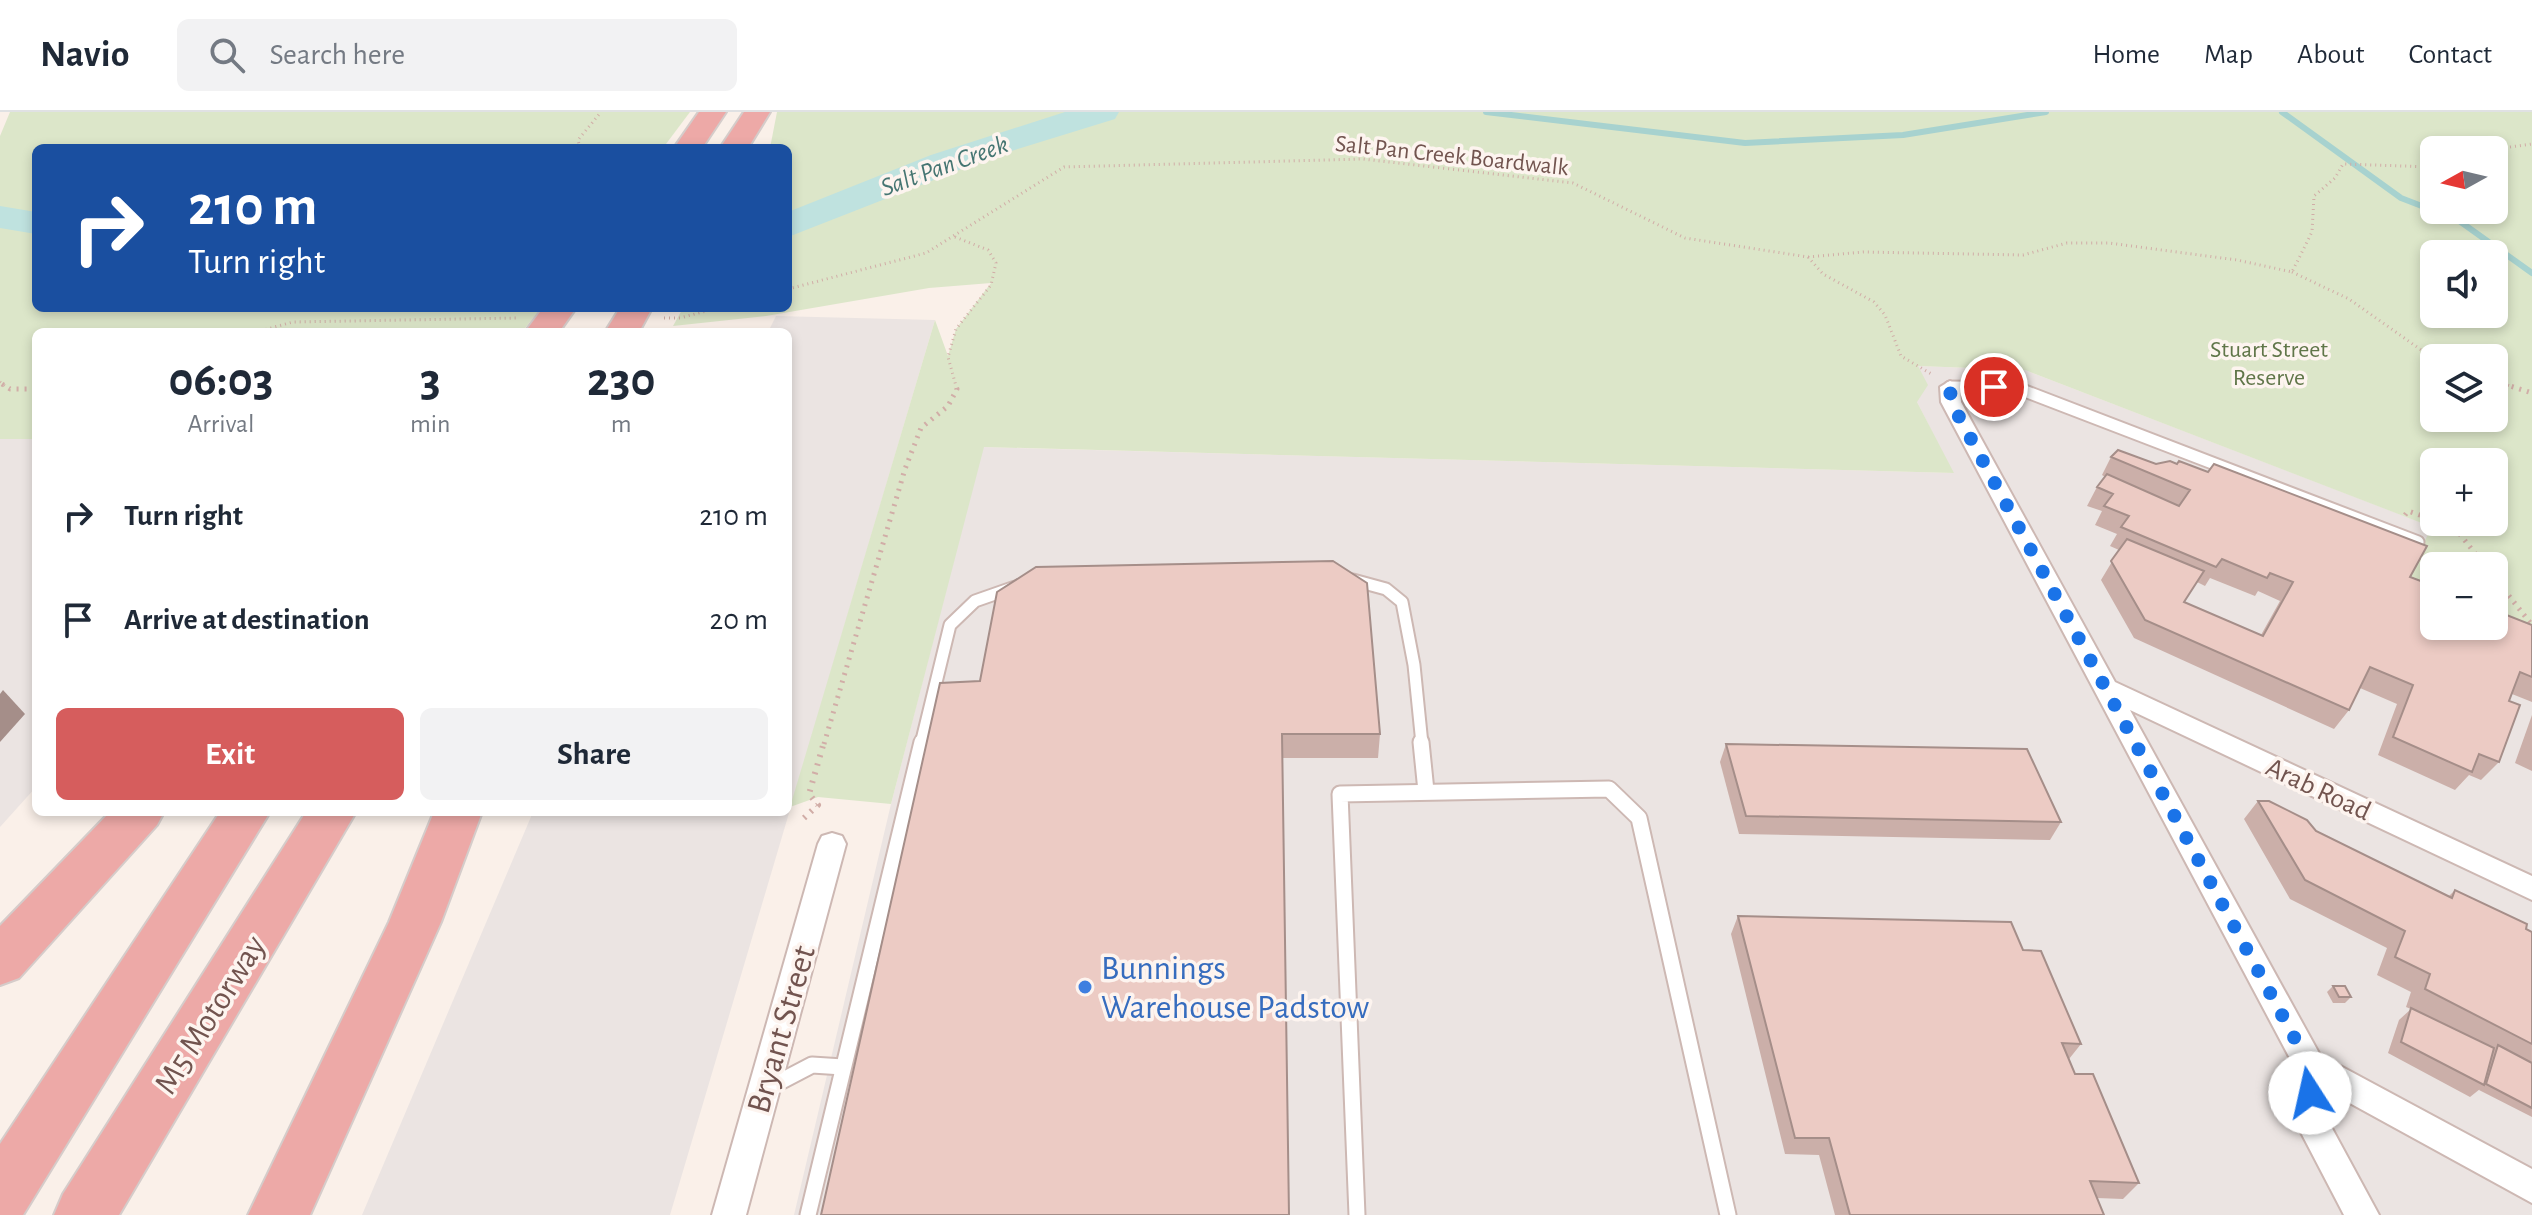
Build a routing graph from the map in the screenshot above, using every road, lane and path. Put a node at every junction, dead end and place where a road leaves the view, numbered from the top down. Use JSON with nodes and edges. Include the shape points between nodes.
{"nodes":[{"id":1,"x":601,"y":112,"type":"edge"},
{"id":2,"x":713,"y":112,"type":"edge"},
{"id":3,"x":579,"y":144,"type":"edge"},
{"id":4,"x":688,"y":144,"type":"edge"},
{"id":5,"x":2532,"y":144,"type":"edge"},
{"id":6,"x":2508,"y":148,"type":"edge"},
{"id":7,"x":2420,"y":167,"type":"edge"},
{"id":8,"x":954,"y":236,"type":"junction"},
{"id":9,"x":1808,"y":257,"type":"junction"},
{"id":10,"x":2292,"y":270,"type":"junction"},
{"id":11,"x":792,"y":288,"type":"edge"},
{"id":12,"x":553,"y":312,"type":"edge"},
{"id":13,"x":529,"y":325,"type":"edge"},
{"id":14,"x":271,"y":328,"type":"edge"},
{"id":15,"x":2420,"y":349,"type":"edge"},
{"id":16,"x":0,"y":382,"type":"edge"},
{"id":17,"x":2508,"y":385,"type":"edge"},
{"id":18,"x":1950,"y":387,"type":"junction"},
{"id":19,"x":32,"y":389,"type":"edge"},
{"id":20,"x":2532,"y":393,"type":"edge"},
{"id":21,"x":2461,"y":536,"type":"edge"},
{"id":22,"x":2418,"y":542,"type":"edge"},
{"id":23,"x":2474,"y":552,"type":"edge"},
{"id":24,"x":1342,"y":580,"type":"edge"},
{"id":25,"x":1033,"y":583,"type":"edge"},
{"id":26,"x":2508,"y":595,"type":"edge"},
{"id":27,"x":2532,"y":625,"type":"edge"},
{"id":28,"x":2105,"y":688,"type":"junction"},
{"id":29,"x":1426,"y":791,"type":"junction"},
{"id":30,"x":136,"y":816,"type":"edge"},
{"id":31,"x":243,"y":816,"type":"edge"},
{"id":32,"x":330,"y":816,"type":"edge"},
{"id":33,"x":456,"y":816,"type":"edge"},
{"id":34,"x":804,"y":818,"type":"dead end"},
{"id":35,"x":832,"y":844,"type":"dead end"},
{"id":36,"x":2532,"y":889,"type":"edge"},
{"id":37,"x":0,"y":962,"type":"edge"},
{"id":38,"x":2309,"y":1065,"type":"junction"},
{"id":39,"x":843,"y":1067,"type":"junction"},
{"id":40,"x":762,"y":1091,"type":"junction"},
{"id":41,"x":2532,"y":1187,"type":"edge"},
{"id":42,"x":0,"y":1197,"type":"edge"},
{"id":43,"x":85,"y":1215,"type":"edge"},
{"id":44,"x":279,"y":1215,"type":"edge"},
{"id":45,"x":729,"y":1215,"type":"edge"},
{"id":46,"x":808,"y":1215,"type":"edge"},
{"id":47,"x":1357,"y":1215,"type":"edge"},
{"id":48,"x":1728,"y":1215,"type":"edge"},
{"id":49,"x":2362,"y":1215,"type":"edge"}],
"edges":[{"from":1,"to":3,"type":"path"},
{"from":2,"to":4,"type":"highway"},
{"from":5,"to":6,"type":"path"},
{"from":7,"to":10,"type":"path","via":[[2343,164],[2314,196],[2312,232]]},
{"from":8,"to":9,"type":"path","name":"Salt Pan Creek Boardwalk","via":[[1064,167],[1363,159],[1573,183],[1685,238]]},
{"from":8,"to":11,"type":"path","name":"Salt Pan Creek Boardwalk","via":[[926,253]]},
{"from":8,"to":34,"type":"path","via":[[988,250],[996,263],[991,283],[956,329],[948,357],[957,389],[948,406],[921,428],[905,469],[809,794],[818,805]]},
{"from":9,"to":10,"type":"path","name":"Salt Pan Creek Boardwalk","via":[[1863,252],[2023,255],[2067,243],[2109,243]]},
{"from":9,"to":18,"type":"path","via":[[1827,280],[1873,301],[1889,320],[1901,356]]},
{"from":10,"to":15,"type":"path","name":"Salt Pan Creek Boardwalk","via":[[2349,299]]},
{"from":12,"to":13,"type":"highway"},
{"from":13,"to":14,"type":"path","via":[[370,320],[293,322]]},
{"from":16,"to":19,"type":"path","via":[[10,389]]},
{"from":17,"to":20,"type":"path"},
{"from":18,"to":22,"type":"lane","via":[[2017,388]]},
{"from":18,"to":28,"type":"street","via":[[1951,402]]},
{"from":21,"to":23,"type":"path"},
{"from":24,"to":29,"type":"lane","via":[[1386,589],[1402,602]]},
{"from":25,"to":39,"type":"lane","via":[[975,601],[950,625]]},
{"from":26,"to":27,"type":"path"},
{"from":28,"to":36,"type":"street","name":"Arab Road"},
{"from":28,"to":38,"type":"street"},
{"from":29,"to":47,"type":"lane","via":[[1340,794]]},
{"from":29,"to":48,"type":"lane","via":[[1609,789],[1639,818]]},
{"from":30,"to":37,"type":"highway"},
{"from":31,"to":42,"type":"highway"},
{"from":32,"to":43,"type":"highway","name":"M5 Motorway"},
{"from":33,"to":44,"type":"highway","via":[[415,922]]},
{"from":35,"to":40,"type":"street","name":"Bryant Street"},
{"from":38,"to":41,"type":"street"},
{"from":38,"to":49,"type":"street","via":[[2311,1121]]},
{"from":39,"to":40,"type":"lane","via":[[812,1065]]},
{"from":39,"to":46,"type":"lane"},
{"from":40,"to":45,"type":"street","name":"Bryant Street"}]}
